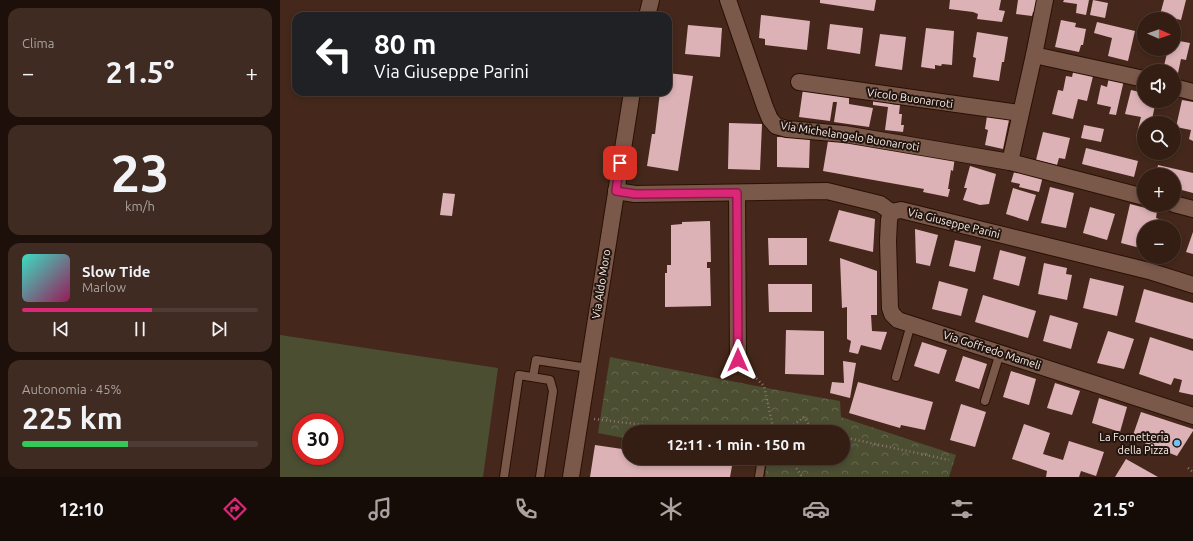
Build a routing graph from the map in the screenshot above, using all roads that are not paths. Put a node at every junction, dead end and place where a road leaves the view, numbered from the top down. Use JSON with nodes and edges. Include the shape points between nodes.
{"nodes":[{"id":1,"x":651,"y":0,"type":"edge"},
{"id":2,"x":1045,"y":0,"type":"edge"},
{"id":3,"x":729,"y":6,"type":"edge"},
{"id":4,"x":648,"y":12,"type":"edge"},
{"id":5,"x":1034,"y":55,"type":"junction"},
{"id":6,"x":1137,"y":77,"type":"edge"},
{"id":7,"x":799,"y":82,"type":"dead end"},
{"id":8,"x":1181,"y":89,"type":"edge"},
{"id":9,"x":1193,"y":92,"type":"edge"},
{"id":10,"x":631,"y":96,"type":"edge"},
{"id":11,"x":1020,"y":113,"type":"junction"},
{"id":12,"x":1010,"y":162,"type":"junction"},
{"id":13,"x":616,"y":191,"type":"junction"},
{"id":14,"x":737,"y":193,"type":"junction"},
{"id":15,"x":1137,"y":195,"type":"edge"},
{"id":16,"x":1181,"y":206,"type":"edge"},
{"id":17,"x":1193,"y":209,"type":"edge"},
{"id":18,"x":891,"y":212,"type":"junction"},
{"id":19,"x":1193,"y":285,"type":"edge"},
{"id":20,"x":911,"y":324,"type":"junction"},
{"id":21,"x":1000,"y":353,"type":"junction"},
{"id":22,"x":738,"y":360,"type":"road end"},
{"id":23,"x":588,"y":368,"type":"junction"},
{"id":24,"x":533,"y":377,"type":"junction"},
{"id":25,"x":896,"y":377,"type":"dead end"},
{"id":26,"x":985,"y":400,"type":"dead end"},
{"id":27,"x":1193,"y":416,"type":"edge"},
{"id":28,"x":760,"y":465,"type":"dead end"},
{"id":29,"x":504,"y":477,"type":"edge"},
{"id":30,"x":540,"y":477,"type":"edge"},
{"id":31,"x":571,"y":477,"type":"edge"},
{"id":32,"x":759,"y":477,"type":"edge"}],
"edges":[{"from":1,"to":4,"type":"street"},
{"from":2,"to":5,"type":"street"},
{"from":3,"to":12,"type":"street","name":"Via Michelangelo Buonarroti","via":[[765,107],[776,126],[844,134]]},
{"from":5,"to":6,"type":"street"},
{"from":5,"to":11,"type":"street"},
{"from":7,"to":11,"type":"street","name":"Vicolo Buonarroti"},
{"from":8,"to":9,"type":"street"},
{"from":10,"to":13,"type":"street","name":"Via Aldo Moro"},
{"from":11,"to":12,"type":"street"},
{"from":12,"to":15,"type":"street","name":"Via Michelangelo Buonarroti"},
{"from":13,"to":14,"type":"street","name":"Via Giuseppe Parini","via":[[635,194]]},
{"from":13,"to":23,"type":"street","name":"Via Aldo Moro"},
{"from":14,"to":18,"type":"street","name":"Via Giuseppe Parini","via":[[827,191],[880,204]]},
{"from":14,"to":22,"type":"street"},
{"from":16,"to":17,"type":"street"},
{"from":18,"to":19,"type":"street","name":"Via Giuseppe Parini","via":[[901,210],[1149,271]]},
{"from":18,"to":20,"type":"street","name":"Via Goffredo Mameli","via":[[888,241],[890,308],[898,320]]},
{"from":20,"to":21,"type":"street","name":"Via Goffredo Mameli"},
{"from":20,"to":25,"type":"lane"},
{"from":21,"to":26,"type":"lane"},
{"from":21,"to":27,"type":"street","name":"Via Goffredo Mameli"},
{"from":23,"to":24,"type":"lane","via":[[536,360]]},
{"from":23,"to":31,"type":"street","name":"Via Aldo Moro"},
{"from":24,"to":29,"type":"lane","via":[[520,375]]},
{"from":24,"to":30,"type":"lane","via":[[550,380],[553,391]]},
{"from":28,"to":32,"type":"lane"}]}
